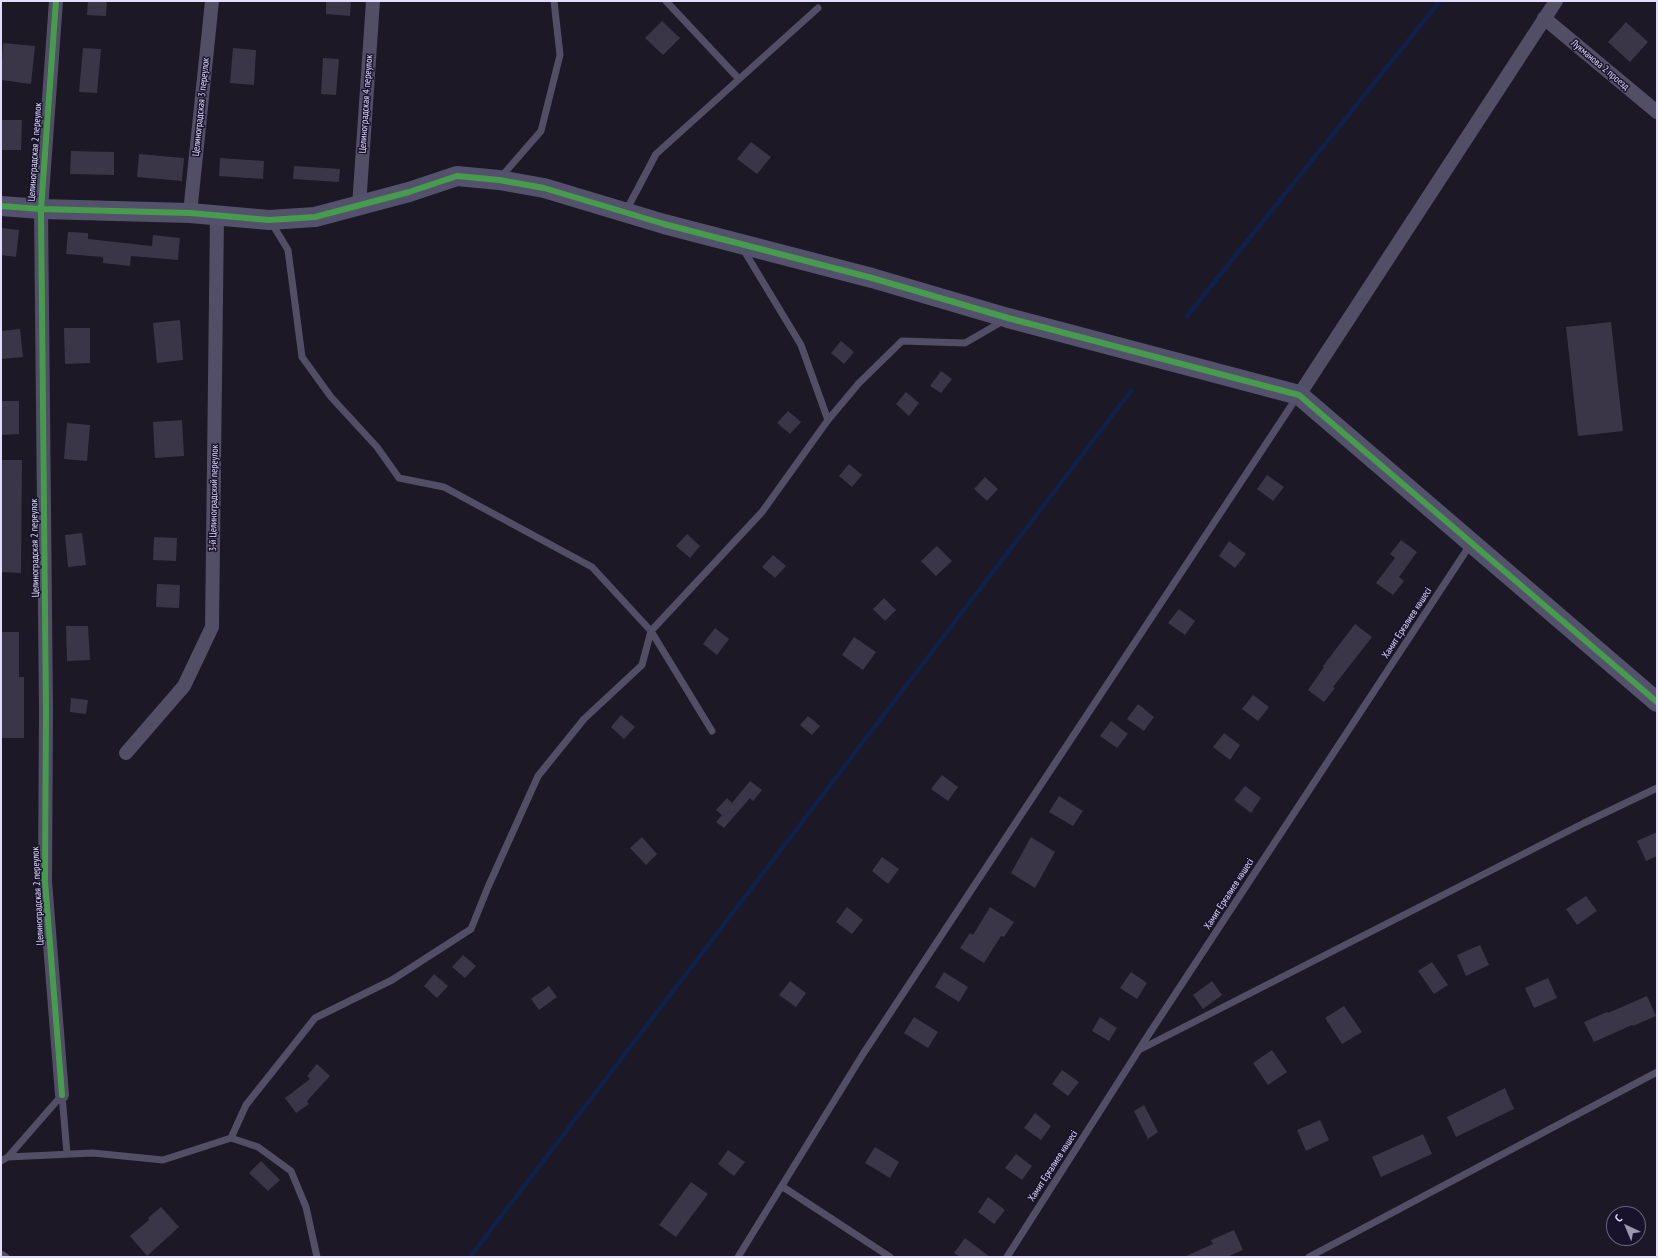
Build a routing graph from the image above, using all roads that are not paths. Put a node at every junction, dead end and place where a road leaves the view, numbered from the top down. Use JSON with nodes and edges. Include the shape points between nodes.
{"nodes":[{"id":1,"x":56,"y":1,"type":"edge"},
{"id":2,"x":212,"y":1,"type":"edge"},
{"id":3,"x":373,"y":1,"type":"edge"},
{"id":4,"x":554,"y":1,"type":"edge"},
{"id":5,"x":666,"y":1,"type":"edge"},
{"id":6,"x":1556,"y":1,"type":"edge"},
{"id":7,"x":818,"y":8,"type":"dead end"},
{"id":8,"x":1544,"y":18,"type":"junction"},
{"id":9,"x":739,"y":79,"type":"junction"},
{"id":10,"x":1657,"y":112,"type":"edge"},
{"id":11,"x":499,"y":180,"type":"junction"},
{"id":12,"x":1,"y":206,"type":"edge"},
{"id":13,"x":359,"y":206,"type":"junction"},
{"id":14,"x":41,"y":209,"type":"junction"},
{"id":15,"x":190,"y":213,"type":"junction"},
{"id":16,"x":625,"y":213,"type":"junction"},
{"id":17,"x":217,"y":215,"type":"junction"},
{"id":18,"x":270,"y":220,"type":"junction"},
{"id":19,"x":739,"y":243,"type":"junction"},
{"id":20,"x":1008,"y":318,"type":"junction"},
{"id":21,"x":1298,"y":395,"type":"junction"},
{"id":22,"x":828,"y":420,"type":"junction"},
{"id":23,"x":1471,"y":544,"type":"junction"},
{"id":24,"x":651,"y":631,"type":"junction"},
{"id":25,"x":1657,"y":702,"type":"edge"},
{"id":26,"x":712,"y":732,"type":"dead end"},
{"id":27,"x":126,"y":753,"type":"dead end"},
{"id":28,"x":1657,"y":788,"type":"edge"},
{"id":29,"x":1140,"y":1049,"type":"junction"},
{"id":30,"x":1657,"y":1072,"type":"edge"},
{"id":31,"x":62,"y":1095,"type":"junction"},
{"id":32,"x":231,"y":1138,"type":"junction"},
{"id":33,"x":67,"y":1154,"type":"junction"},
{"id":34,"x":8,"y":1157,"type":"junction"},
{"id":35,"x":1,"y":1161,"type":"edge"},
{"id":36,"x":783,"y":1187,"type":"junction"},
{"id":37,"x":1,"y":1254,"type":"edge"},
{"id":38,"x":6,"y":1257,"type":"edge"},
{"id":39,"x":317,"y":1257,"type":"edge"},
{"id":40,"x":738,"y":1257,"type":"edge"},
{"id":41,"x":890,"y":1257,"type":"edge"},
{"id":42,"x":1007,"y":1257,"type":"edge"},
{"id":43,"x":1309,"y":1257,"type":"edge"}],
"edges":[{"from":1,"to":14,"type":"street","name":"Целиноградская 2 переулок"},
{"from":2,"to":15,"type":"street","name":"Целиноградская 3 переулок"},
{"from":3,"to":13,"type":"street","name":"Целиноградская 4 переулок"},
{"from":4,"to":11,"type":"lane","via":[[560,55],[542,131]]},
{"from":5,"to":9,"type":"lane"},
{"from":6,"to":8,"type":"street"},
{"from":7,"to":9,"type":"lane"},
{"from":8,"to":10,"type":"street","name":"Лукманова 2 проезд"},
{"from":8,"to":21,"type":"street"},
{"from":9,"to":16,"type":"lane","via":[[656,154]]},
{"from":11,"to":13,"type":"street","via":[[457,176]]},
{"from":11,"to":16,"type":"street","via":[[544,188]]},
{"from":12,"to":14,"type":"street"},
{"from":13,"to":18,"type":"street","via":[[315,217]]},
{"from":14,"to":15,"type":"street"},
{"from":14,"to":31,"type":"street","name":"Целиноградская 2 переулок","via":[[46,710],[45,881]]},
{"from":15,"to":17,"type":"street"},
{"from":16,"to":19,"type":"street"},
{"from":17,"to":18,"type":"street"},
{"from":17,"to":27,"type":"street","name":"3-й Целиноградский переулок","via":[[212,627],[184,686]]},
{"from":18,"to":24,"type":"lane","via":[[288,250],[302,357],[331,397],[377,447],[399,478],[444,487],[592,567]]},
{"from":19,"to":20,"type":"street","via":[[872,278]]},
{"from":19,"to":22,"type":"lane","via":[[800,344]]},
{"from":20,"to":21,"type":"street"},
{"from":20,"to":22,"type":"lane","via":[[965,343],[902,341],[858,383]]},
{"from":21,"to":23,"type":"street"},
{"from":21,"to":36,"type":"lane","via":[[863,1054]]},
{"from":22,"to":24,"type":"lane","via":[[762,512]]},
{"from":23,"to":25,"type":"street"},
{"from":23,"to":29,"type":"lane","name":"Хамит Ерғалиев көшесі"},
{"from":24,"to":26,"type":"lane"},
{"from":24,"to":32,"type":"lane","via":[[642,665],[584,719],[538,776],[471,929],[392,980],[315,1018],[246,1105]]},
{"from":28,"to":29,"type":"lane","via":[[1577,826]]},
{"from":29,"to":42,"type":"lane","name":"Хамит Ерғалиев көшесі"},
{"from":30,"to":43,"type":"lane"},
{"from":31,"to":33,"type":"lane"},
{"from":31,"to":34,"type":"lane"},
{"from":32,"to":33,"type":"lane","via":[[163,1160],[93,1153]]},
{"from":32,"to":39,"type":"lane","via":[[258,1147],[291,1171],[306,1207]]},
{"from":33,"to":34,"type":"lane"},
{"from":34,"to":35,"type":"lane"},
{"from":36,"to":40,"type":"lane"},
{"from":36,"to":41,"type":"lane"},
{"from":37,"to":38,"type":"lane"}]}
